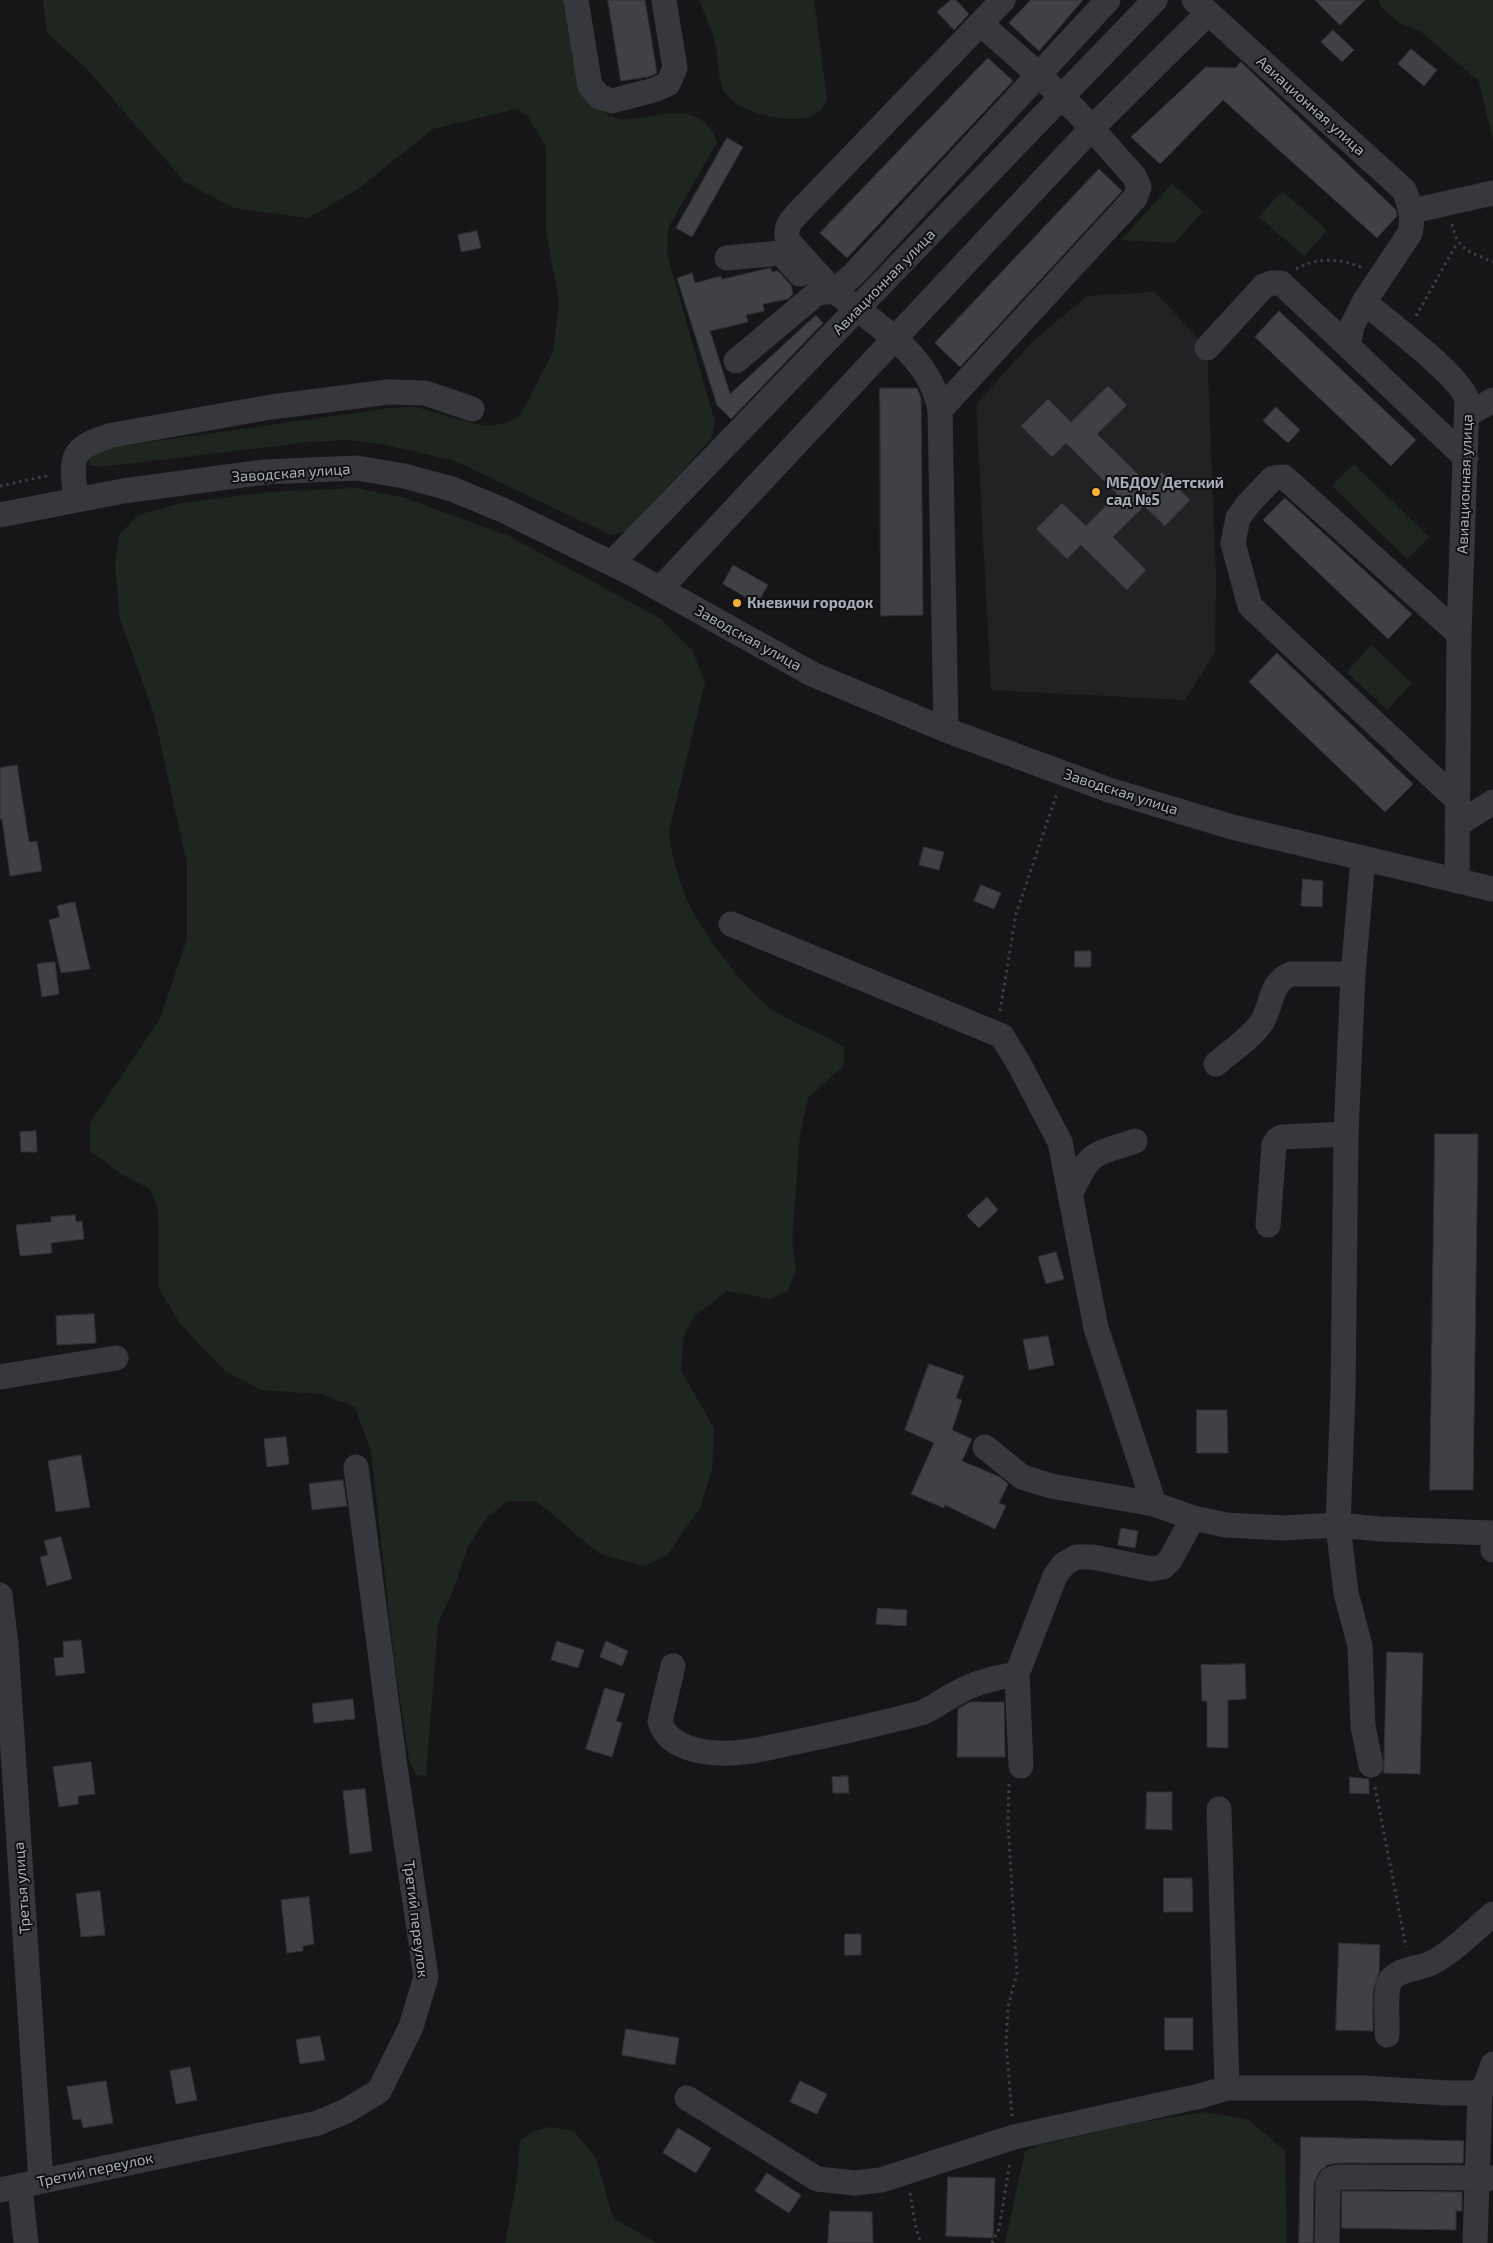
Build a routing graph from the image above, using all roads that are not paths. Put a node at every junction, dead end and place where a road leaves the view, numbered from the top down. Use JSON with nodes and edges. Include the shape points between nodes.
{"nodes":[{"id":1,"x":576,"y":0,"type":"edge"},
{"id":2,"x":664,"y":0,"type":"edge"},
{"id":3,"x":1003,"y":0,"type":"edge"},
{"id":4,"x":1108,"y":0,"type":"edge"},
{"id":5,"x":1155,"y":0,"type":"edge"},
{"id":6,"x":1201,"y":6,"type":"edge"},
{"id":7,"x":981,"y":24,"type":"junction"},
{"id":8,"x":1040,"y":74,"type":"junction"},
{"id":9,"x":1060,"y":97,"type":"junction"},
{"id":10,"x":1091,"y":128,"type":"junction"},
{"id":11,"x":1493,"y":193,"type":"edge"},
{"id":12,"x":1412,"y":210,"type":"junction"},
{"id":13,"x":728,"y":258,"type":"dead end"},
{"id":14,"x":826,"y":292,"type":"junction"},
{"id":15,"x":1364,"y":302,"type":"junction"},
{"id":16,"x":858,"y":309,"type":"junction"},
{"id":17,"x":894,"y":338,"type":"junction"},
{"id":18,"x":1348,"y":346,"type":"junction"},
{"id":19,"x":1207,"y":348,"type":"dead end"},
{"id":20,"x":736,"y":361,"type":"dead end"},
{"id":21,"x":1493,"y":400,"type":"edge"},
{"id":22,"x":472,"y":409,"type":"dead end"},
{"id":23,"x":940,"y":410,"type":"junction"},
{"id":24,"x":1467,"y":415,"type":"junction"},
{"id":25,"x":1466,"y":458,"type":"junction"},
{"id":26,"x":76,"y":500,"type":"junction"},
{"id":27,"x":0,"y":515,"type":"edge"},
{"id":28,"x":612,"y":563,"type":"junction"},
{"id":29,"x":660,"y":589,"type":"junction"},
{"id":30,"x":1459,"y":634,"type":"junction"},
{"id":31,"x":946,"y":730,"type":"junction"},
{"id":32,"x":1457,"y":800,"type":"junction"},
{"id":33,"x":1493,"y":802,"type":"edge"},
{"id":34,"x":1457,"y":825,"type":"junction"},
{"id":35,"x":1363,"y":859,"type":"junction"},
{"id":36,"x":1457,"y":881,"type":"junction"},
{"id":37,"x":1493,"y":889,"type":"edge"},
{"id":38,"x":731,"y":924,"type":"dead end"},
{"id":39,"x":1352,"y":974,"type":"junction"},
{"id":40,"x":1216,"y":1064,"type":"dead end"},
{"id":41,"x":1346,"y":1134,"type":"junction"},
{"id":42,"x":1135,"y":1141,"type":"dead end"},
{"id":43,"x":1070,"y":1193,"type":"junction"},
{"id":44,"x":1268,"y":1225,"type":"dead end"},
{"id":45,"x":116,"y":1358,"type":"dead end"},
{"id":46,"x":0,"y":1377,"type":"edge"},
{"id":47,"x":985,"y":1447,"type":"dead end"},
{"id":48,"x":356,"y":1467,"type":"dead end"},
{"id":49,"x":1154,"y":1504,"type":"junction"},
{"id":50,"x":1193,"y":1518,"type":"junction"},
{"id":51,"x":1338,"y":1525,"type":"junction"},
{"id":52,"x":1493,"y":1533,"type":"edge"},
{"id":53,"x":1493,"y":1550,"type":"edge"},
{"id":54,"x":0,"y":1595,"type":"edge"},
{"id":55,"x":673,"y":1666,"type":"dead end"},
{"id":56,"x":1017,"y":1674,"type":"junction"},
{"id":57,"x":1371,"y":1765,"type":"road end"},
{"id":58,"x":1021,"y":1766,"type":"road end"},
{"id":59,"x":1219,"y":1810,"type":"dead end"},
{"id":60,"x":1493,"y":1914,"type":"edge"},
{"id":61,"x":1388,"y":2035,"type":"dead end"},
{"id":62,"x":1493,"y":2064,"type":"edge"},
{"id":63,"x":1227,"y":2088,"type":"junction"},
{"id":64,"x":1480,"y":2093,"type":"junction"},
{"id":65,"x":687,"y":2098,"type":"dead end"},
{"id":66,"x":1485,"y":2178,"type":"edge"},
{"id":67,"x":21,"y":2186,"type":"edge"},
{"id":68,"x":26,"y":2243,"type":"edge"},
{"id":69,"x":1326,"y":2243,"type":"edge"},
{"id":70,"x":1475,"y":2243,"type":"edge"}],
"edges":[{"from":1,"to":2,"type":"street","via":[[590,86],[600,97],[612,101],[668,84],[675,68]]},
{"from":3,"to":7,"type":"street"},
{"from":4,"to":8,"type":"street"},
{"from":5,"to":9,"type":"street","name":"Авиационная улица"},
{"from":6,"to":10,"type":"street"},
{"from":6,"to":12,"type":"street","name":"Авиационная улица","via":[[1404,190]]},
{"from":7,"to":8,"type":"street"},
{"from":7,"to":14,"type":"street","via":[[788,224],[788,241]]},
{"from":8,"to":9,"type":"street"},
{"from":8,"to":14,"type":"street","via":[[853,275]]},
{"from":9,"to":10,"type":"street"},
{"from":9,"to":16,"type":"street","name":"Авиационная улица"},
{"from":10,"to":17,"type":"street"},
{"from":10,"to":23,"type":"street","via":[[1134,176],[1139,187],[1135,198]]},
{"from":11,"to":12,"type":"street"},
{"from":12,"to":15,"type":"street","via":[[1410,233]]},
{"from":13,"to":14,"type":"street","via":[[781,253]]},
{"from":14,"to":16,"type":"street"},
{"from":14,"to":20,"type":"street"},
{"from":15,"to":18,"type":"street","via":[[1352,326]]},
{"from":15,"to":24,"type":"street","name":"Авиационная улица","via":[[1447,373],[1466,394]]},
{"from":16,"to":17,"type":"street"},
{"from":16,"to":28,"type":"street","name":"Авиационная улица"},
{"from":17,"to":23,"type":"street","via":[[929,376]]},
{"from":17,"to":29,"type":"street"},
{"from":18,"to":19,"type":"street","via":[[1281,283],[1272,283],[1264,286]]},
{"from":18,"to":25,"type":"street"},
{"from":21,"to":24,"type":"street"},
{"from":22,"to":26,"type":"street","via":[[425,394],[388,392],[271,407],[113,435],[80,449],[73,470]]},
{"from":23,"to":31,"type":"street"},
{"from":24,"to":25,"type":"street","name":"Авиационная улица"},
{"from":25,"to":30,"type":"street","name":"Авиационная улица"},
{"from":26,"to":27,"type":"street","name":"Заводская улица"},
{"from":26,"to":28,"type":"street","name":"Заводская улица","via":[[264,472],[357,468],[452,489]]},
{"from":28,"to":29,"type":"street","name":"Заводская улица"},
{"from":29,"to":31,"type":"street","name":"Заводская улица","via":[[812,674]]},
{"from":30,"to":32,"type":"street","name":"Авиационная улица"},
{"from":30,"to":32,"type":"street","via":[[1284,478],[1273,478],[1238,518],[1233,543],[1250,606]]},
{"from":31,"to":35,"type":"street","name":"Заводская улица","via":[[1064,774],[1232,827]]},
{"from":32,"to":34,"type":"street","name":"Авиационная улица"},
{"from":33,"to":34,"type":"street"},
{"from":34,"to":36,"type":"street","name":"Авиационная улица"},
{"from":35,"to":36,"type":"street","name":"Заводская улица"},
{"from":35,"to":39,"type":"street"},
{"from":36,"to":37,"type":"street","name":"Заводская улица"},
{"from":38,"to":43,"type":"street","via":[[1002,1036],[1060,1142]]},
{"from":39,"to":40,"type":"street","via":[[1291,974],[1283,977],[1273,991],[1262,1022]]},
{"from":39,"to":41,"type":"street"},
{"from":41,"to":44,"type":"street","via":[[1282,1137],[1277,1140]]},
{"from":41,"to":51,"type":"street"},
{"from":42,"to":43,"type":"street","via":[[1096,1153],[1088,1160]]},
{"from":43,"to":49,"type":"street","via":[[1096,1328]]},
{"from":45,"to":46,"type":"street"},
{"from":47,"to":49,"type":"street","via":[[1022,1477],[1051,1486]]},
{"from":48,"to":67,"type":"street","name":"Третий переулок","via":[[426,1977],[412,2027],[379,2091],[318,2123]]},
{"from":49,"to":50,"type":"street"},
{"from":50,"to":51,"type":"street","via":[[1226,1525],[1282,1528]]},
{"from":50,"to":56,"type":"street","via":[[1163,1567],[1151,1569],[1093,1557],[1076,1557],[1064,1564],[1055,1576]]},
{"from":51,"to":52,"type":"street"},
{"from":51,"to":57,"type":"street","via":[[1346,1593],[1360,1646],[1363,1728]]},
{"from":52,"to":53,"type":"street"},
{"from":54,"to":67,"type":"street","name":"Третья улица","via":[[6,1644]]},
{"from":55,"to":56,"type":"street","via":[[660,1721],[662,1729],[680,1745],[700,1751],[732,1753],[837,1734],[921,1713],[981,1682]]},
{"from":56,"to":58,"type":"street"},
{"from":59,"to":63,"type":"street"},
{"from":60,"to":61,"type":"street","via":[[1439,1958],[1391,1978],[1388,1987]]},
{"from":62,"to":64,"type":"street"},
{"from":63,"to":64,"type":"street","via":[[1364,2088]]},
{"from":63,"to":65,"type":"street","via":[[1014,2138],[881,2180],[855,2183],[817,2179]]},
{"from":64,"to":66,"type":"street"},
{"from":66,"to":69,"type":"street","via":[[1331,2179],[1328,2184]]},
{"from":66,"to":70,"type":"street"},
{"from":67,"to":68,"type":"street","name":"Третья улица"}]}
